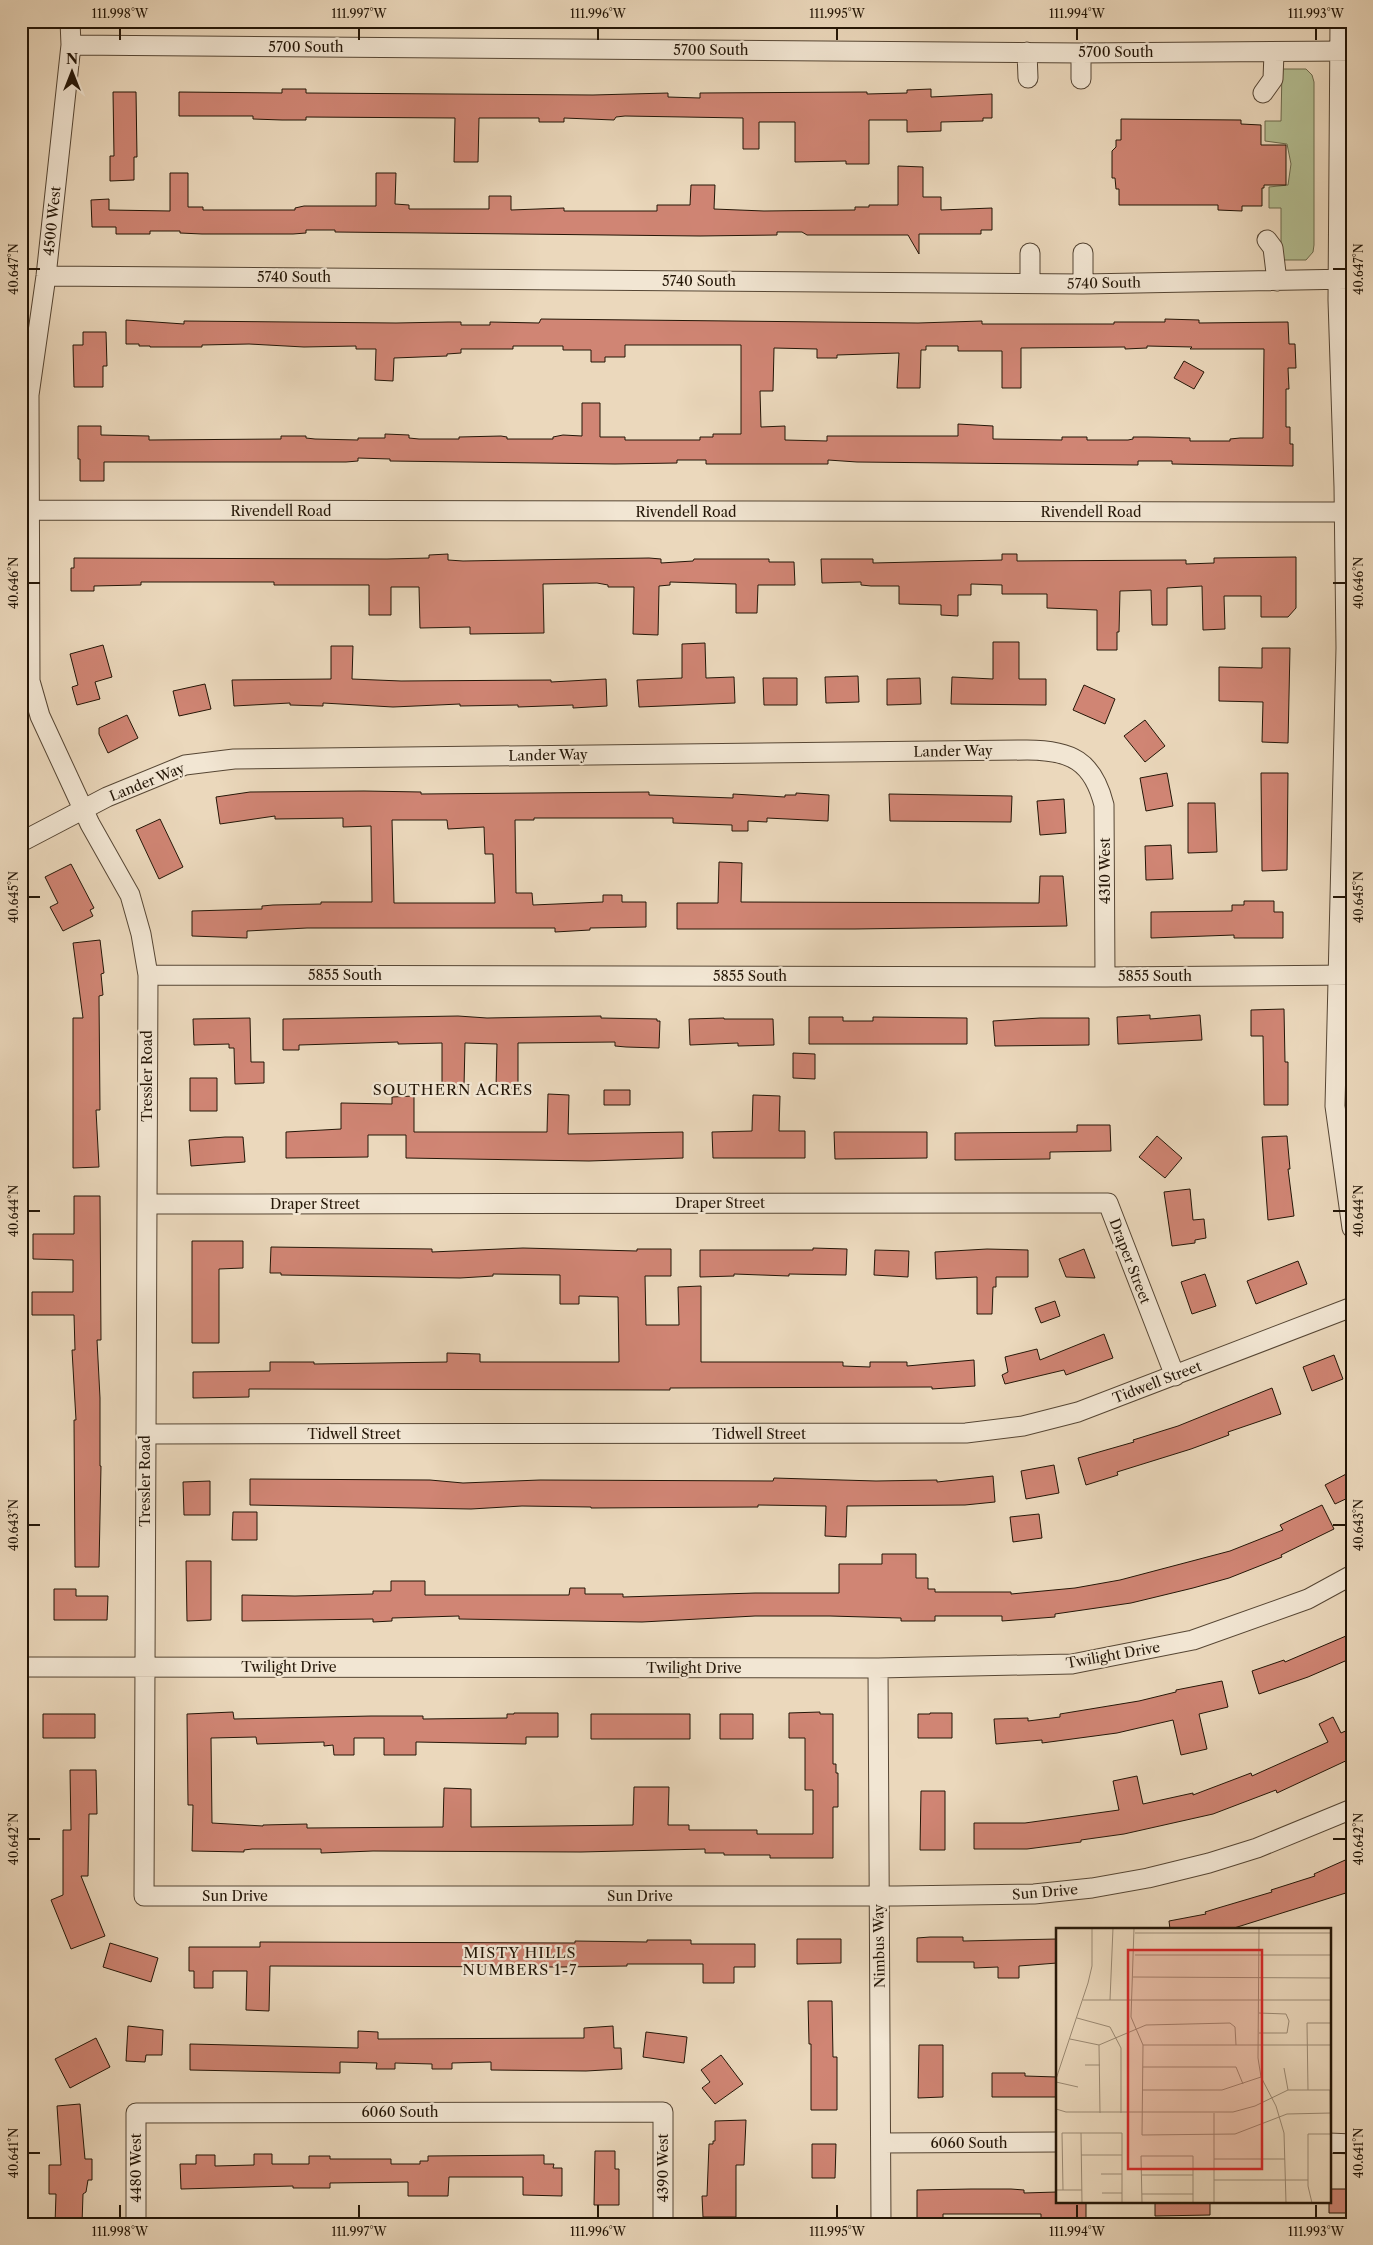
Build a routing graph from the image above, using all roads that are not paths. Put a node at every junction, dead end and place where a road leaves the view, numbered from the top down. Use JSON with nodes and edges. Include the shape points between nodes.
{"nodes":[{"id":1,"x":70,"y":21,"type":"edge"},
{"id":2,"x":1340,"y":21,"type":"edge"},
{"id":3,"x":70,"y":45,"type":"junction"},
{"id":4,"x":1027,"y":52,"type":"junction"},
{"id":5,"x":1081,"y":52,"type":"junction"},
{"id":6,"x":1274,"y":52,"type":"junction"},
{"id":7,"x":1346,"y":52,"type":"edge"},
{"id":8,"x":1028,"y":78,"type":"dead end"},
{"id":9,"x":1081,"y":79,"type":"dead end"},
{"id":10,"x":1264,"y":93,"type":"dead end"},
{"id":11,"x":1267,"y":240,"type":"dead end"},
{"id":12,"x":1030,"y":253,"type":"dead end"},
{"id":13,"x":1083,"y":253,"type":"dead end"},
{"id":14,"x":46,"y":276,"type":"junction"},
{"id":15,"x":1345,"y":279,"type":"edge"},
{"id":16,"x":1277,"y":281,"type":"junction"},
{"id":17,"x":1030,"y":283,"type":"junction"},
{"id":18,"x":1083,"y":284,"type":"junction"},
{"id":19,"x":25,"y":510,"type":"edge"},
{"id":20,"x":1348,"y":512,"type":"edge"},
{"id":21,"x":1349,"y":648,"type":"edge"},
{"id":22,"x":1088,"y":768,"type":"joint"},
{"id":23,"x":84,"y":810,"type":"junction"},
{"id":24,"x":21,"y":842,"type":"edge"},
{"id":25,"x":1346,"y":845,"type":"edge"},
{"id":26,"x":148,"y":975,"type":"junction"},
{"id":27,"x":1345,"y":975,"type":"edge"},
{"id":28,"x":1105,"y":977,"type":"junction"},
{"id":29,"x":147,"y":1204,"type":"junction"},
{"id":30,"x":1352,"y":1228,"type":"edge"},
{"id":31,"x":1352,"y":1307,"type":"edge"},
{"id":32,"x":1175,"y":1376,"type":"junction"},
{"id":33,"x":146,"y":1434,"type":"junction"},
{"id":34,"x":1352,"y":1575,"type":"edge"},
{"id":35,"x":21,"y":1667,"type":"edge"},
{"id":36,"x":145,"y":1667,"type":"junction"},
{"id":37,"x":878,"y":1668,"type":"junction"},
{"id":38,"x":1352,"y":1809,"type":"edge"},
{"id":39,"x":878,"y":1896,"type":"junction"},
{"id":40,"x":663,"y":2112,"type":"joint"},
{"id":41,"x":136,"y":2113,"type":"joint"},
{"id":42,"x":1056,"y":2142,"type":"edge"},
{"id":43,"x":881,"y":2143,"type":"junction"},
{"id":44,"x":1330,"y":2143,"type":"edge"},
{"id":45,"x":1352,"y":2144,"type":"edge"},
{"id":46,"x":136,"y":2224,"type":"edge"},
{"id":47,"x":663,"y":2224,"type":"edge"},
{"id":48,"x":881,"y":2224,"type":"edge"}],
"edges":[{"from":1,"to":3,"type":"street","name":"4500 West"},
{"from":2,"to":7,"type":"street"},
{"from":3,"to":4,"type":"street","name":"5700 South"},
{"from":3,"to":14,"type":"street","name":"4500 West"},
{"from":4,"to":5,"type":"street","name":"5700 South"},
{"from":4,"to":8,"type":"street"},
{"from":5,"to":6,"type":"street","name":"5700 South"},
{"from":5,"to":9,"type":"street"},
{"from":6,"to":7,"type":"street","name":"5700 South"},
{"from":6,"to":10,"type":"street","via":[[1273,79]]},
{"from":7,"to":15,"type":"street"},
{"from":11,"to":16,"type":"street","via":[[1273,248]]},
{"from":12,"to":17,"type":"street"},
{"from":13,"to":18,"type":"street"},
{"from":14,"to":17,"type":"street","name":"5740 South"},
{"from":14,"to":19,"type":"street","name":"4500 West","via":[[29,394]]},
{"from":15,"to":16,"type":"street","name":"5740 South"},
{"from":15,"to":20,"type":"street"},
{"from":16,"to":18,"type":"street","name":"5740 South"},
{"from":17,"to":18,"type":"street","name":"5740 South"},
{"from":19,"to":20,"type":"street","name":"Rivendell Road"},
{"from":19,"to":23,"type":"street","name":"Tressler Road","via":[[30,681],[40,716]]},
{"from":20,"to":21,"type":"street"},
{"from":21,"to":25,"type":"street"},
{"from":22,"to":23,"type":"street","name":"Lander Way","via":[[1076,759],[1045,750],[234,758],[185,765],[107,797]]},
{"from":22,"to":28,"type":"street","name":"4310 West","via":[[1096,779],[1104,805]]},
{"from":23,"to":24,"type":"street","name":"Lander Way"},
{"from":23,"to":26,"type":"street","name":"Tressler Road","via":[[130,895]]},
{"from":25,"to":27,"type":"street"},
{"from":26,"to":28,"type":"street","name":"5855 South"},
{"from":26,"to":29,"type":"street","name":"Tressler Road"},
{"from":27,"to":28,"type":"street","name":"5855 South"},
{"from":27,"to":30,"type":"street","via":[[1335,1106]]},
{"from":29,"to":32,"type":"street","name":"Draper Street","via":[[1108,1203]]},
{"from":29,"to":33,"type":"street","name":"Tressler Road"},
{"from":31,"to":32,"type":"street","name":"Tidwell Street"},
{"from":32,"to":33,"type":"street","name":"Tidwell Street","via":[[1078,1412],[1022,1426],[966,1433]]},
{"from":33,"to":36,"type":"street","name":"Tressler Road"},
{"from":34,"to":37,"type":"street","name":"Twilight Drive","via":[[1308,1600],[1193,1640],[1072,1664]]},
{"from":35,"to":36,"type":"street","name":"Twilight Drive"},
{"from":36,"to":37,"type":"street","name":"Twilight Drive"},
{"from":36,"to":39,"type":"street","name":"Sun Drive","via":[[144,1896]]},
{"from":37,"to":39,"type":"street","name":"Nimbus Way"},
{"from":38,"to":39,"type":"street","name":"Sun Drive","via":[[1258,1848],[1148,1878],[1034,1894]]},
{"from":39,"to":43,"type":"street","name":"Nimbus Way"},
{"from":40,"to":41,"type":"street","name":"6060 South"},
{"from":40,"to":47,"type":"street","name":"4390 West"},
{"from":41,"to":46,"type":"street","name":"4480 West"},
{"from":42,"to":43,"type":"street","name":"6060 South"},
{"from":43,"to":48,"type":"street","name":"Nimbus Way"},
{"from":44,"to":45,"type":"street"}]}
